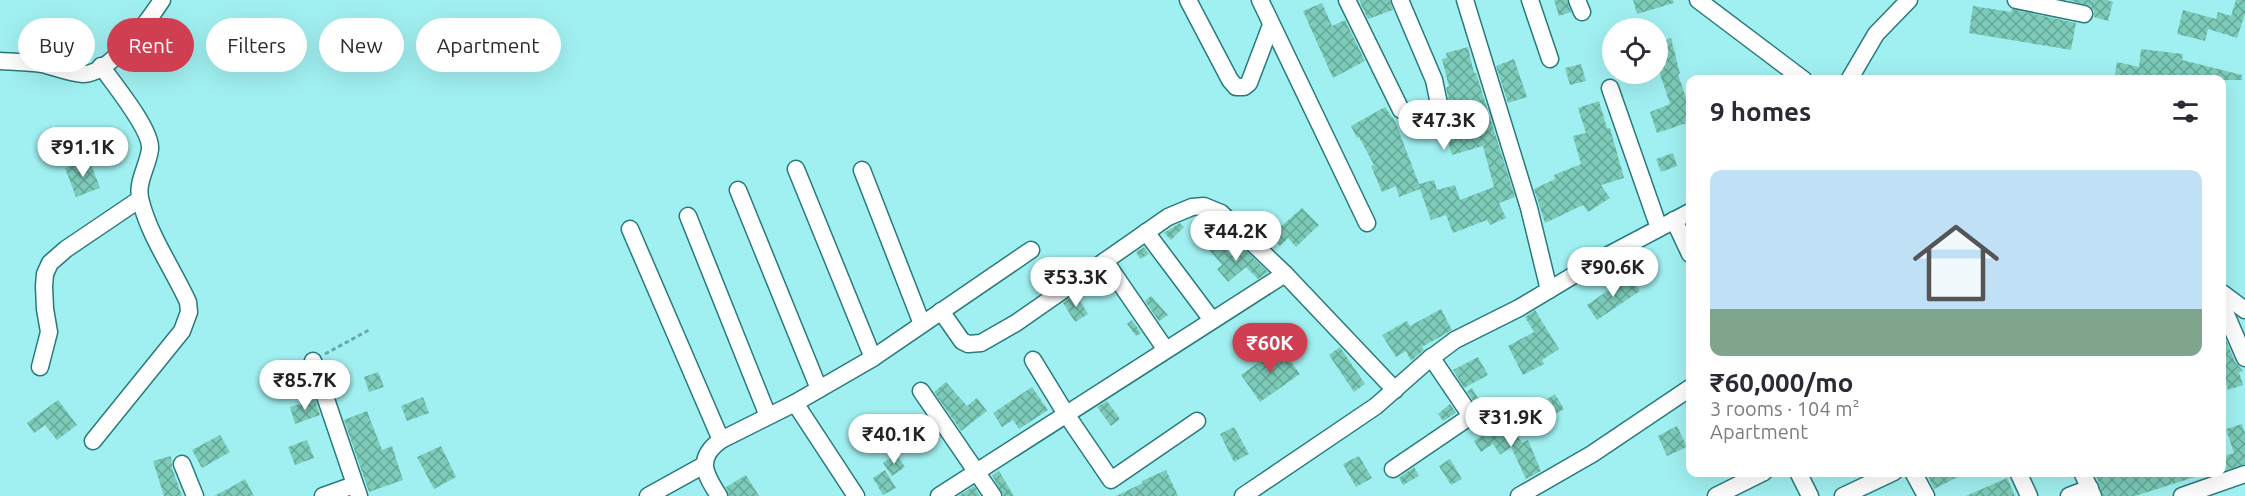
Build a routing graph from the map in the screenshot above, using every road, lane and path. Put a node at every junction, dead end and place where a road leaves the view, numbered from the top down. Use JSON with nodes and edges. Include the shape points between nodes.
{"nodes":[{"id":1,"x":162,"y":0,"type":"edge"},
{"id":2,"x":1188,"y":0,"type":"edge"},
{"id":3,"x":1260,"y":0,"type":"edge"},
{"id":4,"x":1347,"y":0,"type":"edge"},
{"id":5,"x":1400,"y":0,"type":"edge"},
{"id":6,"x":1464,"y":0,"type":"edge"},
{"id":7,"x":1530,"y":0,"type":"edge"},
{"id":8,"x":1698,"y":0,"type":"edge"},
{"id":9,"x":1909,"y":0,"type":"edge"},
{"id":10,"x":2016,"y":0,"type":"edge"},
{"id":11,"x":2084,"y":14,"type":"dead end"},
{"id":12,"x":1271,"y":25,"type":"junction"},
{"id":13,"x":1550,"y":59,"type":"dead end"},
{"id":14,"x":0,"y":61,"type":"edge"},
{"id":15,"x":101,"y":66,"type":"junction"},
{"id":16,"x":1797,"y":75,"type":"edge"},
{"id":17,"x":1852,"y":75,"type":"edge"},
{"id":18,"x":1610,"y":88,"type":"dead end"},
{"id":19,"x":1401,"y":110,"type":"dead end"},
{"id":20,"x":1443,"y":123,"type":"dead end"},
{"id":21,"x":796,"y":169,"type":"dead end"},
{"id":22,"x":862,"y":170,"type":"dead end"},
{"id":23,"x":738,"y":190,"type":"dead end"},
{"id":24,"x":140,"y":199,"type":"junction"},
{"id":25,"x":1686,"y":214,"type":"edge"},
{"id":26,"x":688,"y":216,"type":"dead end"},
{"id":27,"x":1674,"y":220,"type":"junction"},
{"id":28,"x":1367,"y":223,"type":"dead end"},
{"id":29,"x":1659,"y":228,"type":"junction"},
{"id":30,"x":630,"y":229,"type":"dead end"},
{"id":31,"x":1146,"y":232,"type":"junction"},
{"id":32,"x":1686,"y":246,"type":"edge"},
{"id":33,"x":1031,"y":250,"type":"dead end"},
{"id":34,"x":1105,"y":261,"type":"junction"},
{"id":35,"x":1285,"y":274,"type":"junction"},
{"id":36,"x":1549,"y":290,"type":"junction"},
{"id":37,"x":2226,"y":296,"type":"edge"},
{"id":38,"x":2245,"y":310,"type":"edge"},
{"id":39,"x":941,"y":311,"type":"junction"},
{"id":40,"x":2226,"y":314,"type":"edge"},
{"id":41,"x":1212,"y":321,"type":"junction"},
{"id":42,"x":922,"y":324,"type":"junction"},
{"id":43,"x":369,"y":330,"type":"dead end"},
{"id":44,"x":1166,"y":350,"type":"junction"},
{"id":45,"x":1431,"y":357,"type":"junction"},
{"id":46,"x":873,"y":358,"type":"junction"},
{"id":47,"x":2245,"y":358,"type":"edge"},
{"id":48,"x":1033,"y":360,"type":"dead end"},
{"id":49,"x":313,"y":361,"type":"joint"},
{"id":50,"x":40,"y":367,"type":"dead end"},
{"id":51,"x":819,"y":389,"type":"junction"},
{"id":52,"x":1395,"y":390,"type":"junction"},
{"id":53,"x":1686,"y":391,"type":"edge"},
{"id":54,"x":921,"y":392,"type":"dead end"},
{"id":55,"x":795,"y":403,"type":"junction"},
{"id":56,"x":1066,"y":414,"type":"junction"},
{"id":57,"x":768,"y":416,"type":"junction"},
{"id":58,"x":1197,"y":421,"type":"dead end"},
{"id":59,"x":721,"y":440,"type":"junction"},
{"id":60,"x":93,"y":441,"type":"dead end"},
{"id":61,"x":182,"y":464,"type":"dead end"},
{"id":62,"x":704,"y":465,"type":"junction"},
{"id":63,"x":1393,"y":469,"type":"dead end"},
{"id":64,"x":977,"y":472,"type":"junction"},
{"id":65,"x":2245,"y":474,"type":"edge"},
{"id":66,"x":1754,"y":477,"type":"edge"},
{"id":67,"x":1800,"y":477,"type":"edge"},
{"id":68,"x":1883,"y":477,"type":"edge"},
{"id":69,"x":1916,"y":477,"type":"edge"},
{"id":70,"x":2020,"y":477,"type":"edge"},
{"id":71,"x":2084,"y":477,"type":"edge"},
{"id":72,"x":356,"y":490,"type":"edge"},
{"id":73,"x":2091,"y":492,"type":"edge"},
{"id":74,"x":948,"y":494,"type":"edge"},
{"id":75,"x":195,"y":496,"type":"edge"},
{"id":76,"x":323,"y":496,"type":"edge"},
{"id":77,"x":648,"y":496,"type":"edge"},
{"id":78,"x":719,"y":496,"type":"edge"},
{"id":79,"x":856,"y":496,"type":"edge"},
{"id":80,"x":993,"y":496,"type":"edge"},
{"id":81,"x":1243,"y":496,"type":"edge"},
{"id":82,"x":1519,"y":496,"type":"edge"},
{"id":83,"x":1716,"y":496,"type":"edge"},
{"id":84,"x":1809,"y":496,"type":"edge"},
{"id":85,"x":1843,"y":496,"type":"edge"},
{"id":86,"x":1926,"y":496,"type":"edge"},
{"id":87,"x":2029,"y":496,"type":"edge"},
{"id":88,"x":2069,"y":496,"type":"edge"},
{"id":89,"x":2182,"y":496,"type":"edge"}],
"edges":[{"from":1,"to":15,"type":"street","via":[[144,28]]},
{"from":2,"to":12,"type":"street","via":[[1236,87],[1249,83]]},
{"from":3,"to":12,"type":"street"},
{"from":4,"to":19,"type":"street"},
{"from":5,"to":20,"type":"street","via":[[1434,80]]},
{"from":6,"to":36,"type":"street","via":[[1529,208]]},
{"from":7,"to":13,"type":"street"},
{"from":8,"to":16,"type":"street"},
{"from":9,"to":17,"type":"street","via":[[1876,34]]},
{"from":10,"to":11,"type":"street"},
{"from":12,"to":28,"type":"street"},
{"from":14,"to":15,"type":"street","via":[[41,64],[82,74],[90,74]]},
{"from":15,"to":24,"type":"street","via":[[139,119],[149,140]]},
{"from":18,"to":29,"type":"street"},
{"from":21,"to":46,"type":"street"},
{"from":22,"to":42,"type":"street"},
{"from":23,"to":51,"type":"street"},
{"from":24,"to":50,"type":"street","via":[[50,263],[44,286],[49,332]]},
{"from":24,"to":60,"type":"street","via":[[188,302],[189,312],[182,330]]},
{"from":25,"to":27,"type":"street"},
{"from":26,"to":57,"type":"street"},
{"from":27,"to":29,"type":"street"},
{"from":27,"to":32,"type":"street"},
{"from":29,"to":36,"type":"street"},
{"from":30,"to":59,"type":"street"},
{"from":31,"to":34,"type":"street"},
{"from":31,"to":35,"type":"street","via":[[1181,210],[1204,206],[1221,213]]},
{"from":31,"to":41,"type":"street"},
{"from":33,"to":39,"type":"street"},
{"from":34,"to":39,"type":"street","via":[[981,343],[962,341]]},
{"from":34,"to":44,"type":"street"},
{"from":35,"to":41,"type":"street"},
{"from":35,"to":52,"type":"street"},
{"from":36,"to":45,"type":"street"},
{"from":37,"to":38,"type":"street"},
{"from":39,"to":42,"type":"street"},
{"from":40,"to":47,"type":"street"},
{"from":41,"to":44,"type":"street"},
{"from":42,"to":46,"type":"street"},
{"from":43,"to":49,"type":"path"},
{"from":44,"to":56,"type":"street"},
{"from":45,"to":52,"type":"street"},
{"from":45,"to":63,"type":"street","via":[[1471,416]]},
{"from":46,"to":51,"type":"street"},
{"from":48,"to":56,"type":"street"},
{"from":49,"to":72,"type":"street"},
{"from":51,"to":55,"type":"street"},
{"from":52,"to":81,"type":"street"},
{"from":53,"to":82,"type":"street","via":[[1592,454]]},
{"from":54,"to":64,"type":"street"},
{"from":55,"to":57,"type":"street"},
{"from":55,"to":79,"type":"street"},
{"from":56,"to":58,"type":"street","via":[[1111,480]]},
{"from":56,"to":64,"type":"street"},
{"from":57,"to":59,"type":"street"},
{"from":59,"to":62,"type":"street","via":[[711,447]]},
{"from":61,"to":75,"type":"street"},
{"from":62,"to":77,"type":"street"},
{"from":62,"to":78,"type":"street"},
{"from":64,"to":74,"type":"street"},
{"from":64,"to":80,"type":"street"},
{"from":65,"to":89,"type":"street"},
{"from":66,"to":83,"type":"street"},
{"from":67,"to":84,"type":"street"},
{"from":68,"to":85,"type":"street"},
{"from":69,"to":86,"type":"street"},
{"from":70,"to":87,"type":"street"},
{"from":71,"to":73,"type":"street"},
{"from":72,"to":76,"type":"street"},
{"from":73,"to":88,"type":"street"}]}
